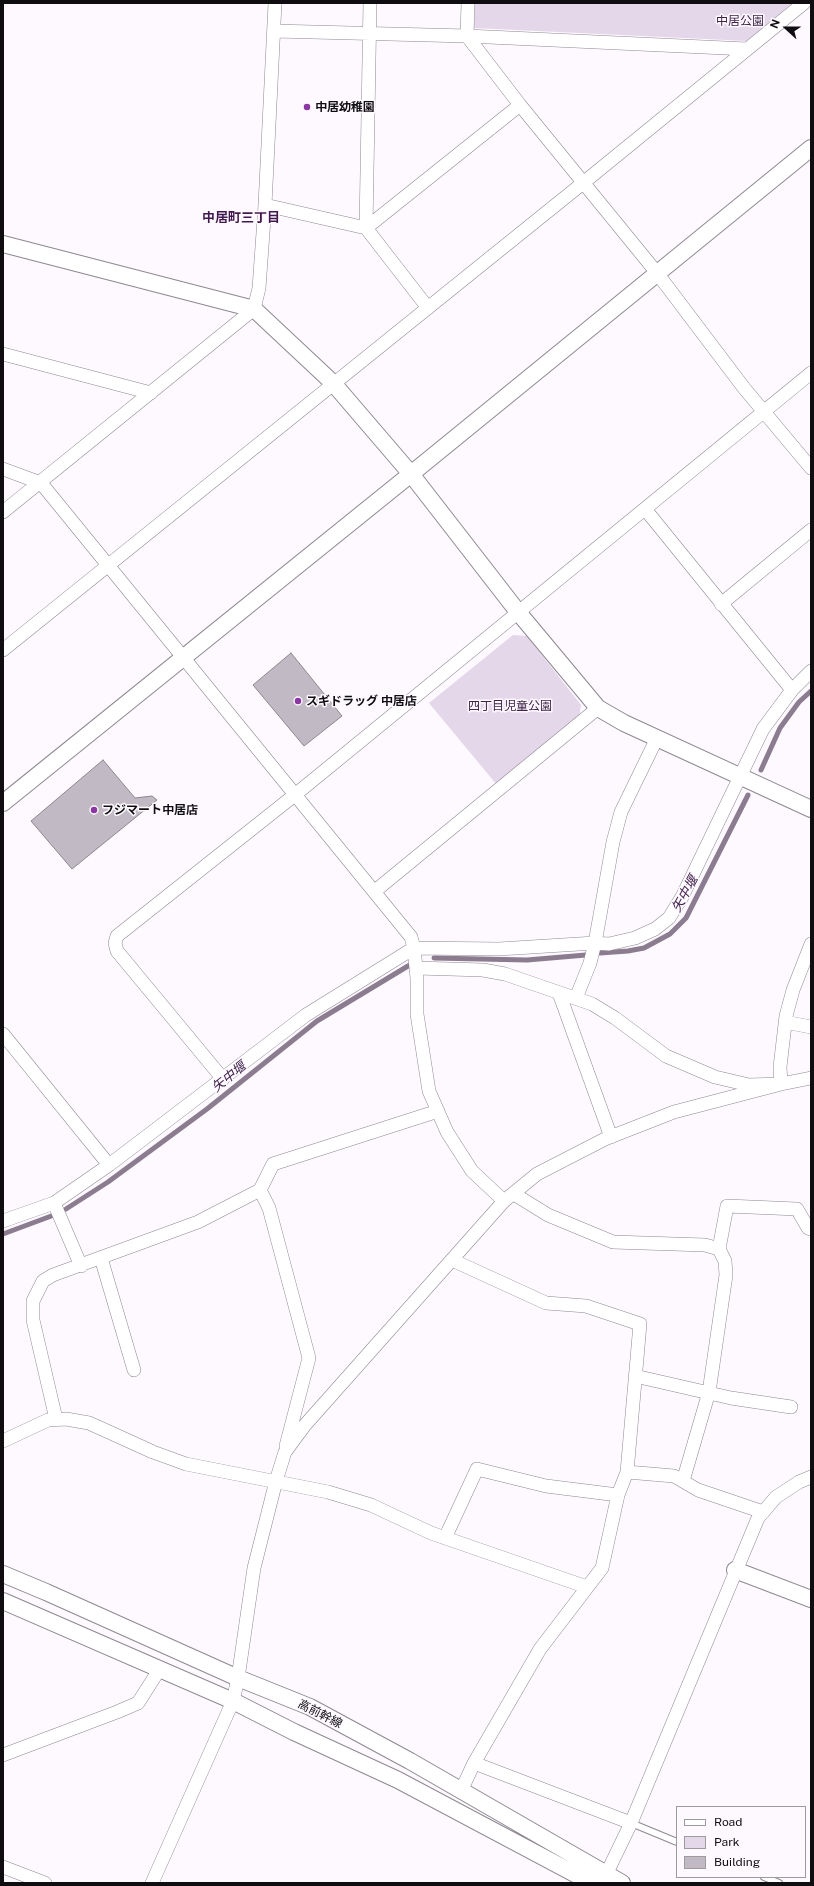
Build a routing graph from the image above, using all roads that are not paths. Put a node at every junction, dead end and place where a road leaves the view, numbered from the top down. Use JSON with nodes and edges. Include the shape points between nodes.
{"nodes":[{"id":1,"x":275,"y":3,"type":"edge"},
{"id":2,"x":370,"y":3,"type":"edge"},
{"id":3,"x":468,"y":3,"type":"edge"},
{"id":4,"x":804,"y":3,"type":"edge"},
{"id":5,"x":274,"y":31,"type":"junction"},
{"id":6,"x":368,"y":33,"type":"junction"},
{"id":7,"x":467,"y":36,"type":"junction"},
{"id":8,"x":747,"y":49,"type":"junction"},
{"id":9,"x":520,"y":105,"type":"junction"},
{"id":10,"x":811,"y":148,"type":"edge"},
{"id":11,"x":584,"y":183,"type":"junction"},
{"id":12,"x":265,"y":205,"type":"junction"},
{"id":13,"x":366,"y":228,"type":"junction"},
{"id":14,"x":3,"y":244,"type":"edge"},
{"id":15,"x":657,"y":273,"type":"junction"},
{"id":16,"x":428,"y":308,"type":"junction"},
{"id":17,"x":254,"y":310,"type":"junction"},
{"id":18,"x":3,"y":354,"type":"edge"},
{"id":19,"x":811,"y":373,"type":"edge"},
{"id":20,"x":333,"y":383,"type":"junction"},
{"id":21,"x":151,"y":393,"type":"junction"},
{"id":22,"x":764,"y":413,"type":"junction"},
{"id":23,"x":811,"y":468,"type":"edge"},
{"id":24,"x":3,"y":469,"type":"edge"},
{"id":25,"x":411,"y":474,"type":"junction"},
{"id":26,"x":41,"y":483,"type":"junction"},
{"id":27,"x":645,"y":509,"type":"junction"},
{"id":28,"x":3,"y":512,"type":"edge"},
{"id":29,"x":811,"y":530,"type":"edge"},
{"id":30,"x":107,"y":566,"type":"junction"},
{"id":31,"x":721,"y":604,"type":"junction"},
{"id":32,"x":518,"y":612,"type":"junction"},
{"id":33,"x":3,"y":650,"type":"edge"},
{"id":34,"x":184,"y":658,"type":"junction"},
{"id":35,"x":811,"y":671,"type":"edge"},
{"id":36,"x":792,"y":690,"type":"junction"},
{"id":37,"x":598,"y":708,"type":"junction"},
{"id":38,"x":657,"y":738,"type":"junction"},
{"id":39,"x":741,"y":776,"type":"junction"},
{"id":40,"x":296,"y":794,"type":"junction"},
{"id":41,"x":3,"y":803,"type":"edge"},
{"id":42,"x":811,"y":809,"type":"edge"},
{"id":43,"x":376,"y":891,"type":"junction"},
{"id":44,"x":595,"y":943,"type":"junction"},
{"id":45,"x":811,"y":944,"type":"edge"},
{"id":46,"x":414,"y":948,"type":"junction"},
{"id":47,"x":416,"y":968,"type":"junction"},
{"id":48,"x":559,"y":993,"type":"junction"},
{"id":49,"x":576,"y":998,"type":"junction"},
{"id":50,"x":786,"y":1022,"type":"junction"},
{"id":51,"x":811,"y":1027,"type":"edge"},
{"id":52,"x":3,"y":1034,"type":"edge"},
{"id":53,"x":811,"y":1078,"type":"edge"},
{"id":54,"x":223,"y":1079,"type":"junction"},
{"id":55,"x":781,"y":1084,"type":"junction"},
{"id":56,"x":438,"y":1111,"type":"junction"},
{"id":57,"x":611,"y":1136,"type":"junction"},
{"id":58,"x":108,"y":1165,"type":"junction"},
{"id":59,"x":260,"y":1190,"type":"junction"},
{"id":60,"x":509,"y":1198,"type":"junction"},
{"id":61,"x":54,"y":1202,"type":"junction"},
{"id":62,"x":3,"y":1222,"type":"edge"},
{"id":63,"x":811,"y":1229,"type":"edge"},
{"id":64,"x":719,"y":1249,"type":"junction"},
{"id":65,"x":101,"y":1258,"type":"junction"},
{"id":66,"x":452,"y":1260,"type":"junction"},
{"id":67,"x":81,"y":1266,"type":"junction"},
{"id":68,"x":134,"y":1370,"type":"dead end"},
{"id":69,"x":635,"y":1376,"type":"junction"},
{"id":70,"x":708,"y":1392,"type":"junction"},
{"id":71,"x":791,"y":1407,"type":"dead end"},
{"id":72,"x":56,"y":1419,"type":"junction"},
{"id":73,"x":3,"y":1441,"type":"edge"},
{"id":74,"x":285,"y":1452,"type":"junction"},
{"id":75,"x":627,"y":1472,"type":"junction"},
{"id":76,"x":811,"y":1477,"type":"edge"},
{"id":77,"x":276,"y":1481,"type":"junction"},
{"id":78,"x":683,"y":1481,"type":"junction"},
{"id":79,"x":618,"y":1495,"type":"junction"},
{"id":80,"x":763,"y":1512,"type":"junction"},
{"id":81,"x":445,"y":1538,"type":"junction"},
{"id":82,"x":735,"y":1570,"type":"junction"},
{"id":83,"x":3,"y":1574,"type":"edge"},
{"id":84,"x":587,"y":1587,"type":"junction"},
{"id":85,"x":811,"y":1599,"type":"edge"},
{"id":86,"x":3,"y":1601,"type":"edge"},
{"id":87,"x":159,"y":1670,"type":"junction"},
{"id":88,"x":238,"y":1678,"type":"junction"},
{"id":89,"x":233,"y":1701,"type":"junction"},
{"id":90,"x":3,"y":1755,"type":"edge"},
{"id":91,"x":474,"y":1763,"type":"junction"},
{"id":92,"x":461,"y":1791,"type":"junction"},
{"id":93,"x":631,"y":1823,"type":"junction"},
{"id":94,"x":676,"y":1842,"type":"edge"},
{"id":95,"x":3,"y":1867,"type":"edge"},
{"id":96,"x":766,"y":1878,"type":"edge"},
{"id":97,"x":604,"y":1879,"type":"edge"},
{"id":98,"x":45,"y":1883,"type":"edge"},
{"id":99,"x":152,"y":1883,"type":"edge"},
{"id":100,"x":592,"y":1883,"type":"edge"},
{"id":101,"x":622,"y":1883,"type":"edge"},
{"id":102,"x":779,"y":1883,"type":"edge"}],
"edges":[{"from":1,"to":5,"type":"street"},
{"from":2,"to":6,"type":"street"},
{"from":3,"to":7,"type":"street"},
{"from":4,"to":8,"type":"street"},
{"from":5,"to":6,"type":"street"},
{"from":5,"to":12,"type":"street"},
{"from":6,"to":7,"type":"street"},
{"from":6,"to":13,"type":"street"},
{"from":7,"to":8,"type":"street"},
{"from":7,"to":9,"type":"street"},
{"from":8,"to":11,"type":"street"},
{"from":9,"to":11,"type":"street"},
{"from":9,"to":13,"type":"street"},
{"from":10,"to":15,"type":"street"},
{"from":11,"to":15,"type":"street"},
{"from":11,"to":16,"type":"street"},
{"from":12,"to":13,"type":"street"},
{"from":12,"to":17,"type":"street","via":[[259,288]]},
{"from":13,"to":16,"type":"street"},
{"from":14,"to":17,"type":"street"},
{"from":15,"to":22,"type":"street"},
{"from":15,"to":25,"type":"street"},
{"from":16,"to":20,"type":"street"},
{"from":17,"to":20,"type":"street"},
{"from":17,"to":21,"type":"street"},
{"from":18,"to":21,"type":"street"},
{"from":19,"to":22,"type":"street"},
{"from":20,"to":25,"type":"street"},
{"from":20,"to":30,"type":"street"},
{"from":21,"to":26,"type":"street"},
{"from":22,"to":23,"type":"street"},
{"from":22,"to":27,"type":"street"},
{"from":24,"to":26,"type":"street"},
{"from":25,"to":32,"type":"street"},
{"from":25,"to":34,"type":"street"},
{"from":26,"to":28,"type":"street"},
{"from":26,"to":30,"type":"street"},
{"from":27,"to":31,"type":"street"},
{"from":27,"to":32,"type":"street"},
{"from":29,"to":31,"type":"street"},
{"from":30,"to":33,"type":"street"},
{"from":30,"to":34,"type":"street"},
{"from":31,"to":36,"type":"street"},
{"from":32,"to":37,"type":"street"},
{"from":32,"to":40,"type":"street"},
{"from":34,"to":40,"type":"street"},
{"from":34,"to":41,"type":"street"},
{"from":35,"to":36,"type":"street"},
{"from":36,"to":39,"type":"street","via":[[763,729]]},
{"from":37,"to":38,"type":"street"},
{"from":37,"to":43,"type":"street"},
{"from":38,"to":39,"type":"street"},
{"from":38,"to":44,"type":"street","via":[[621,812],[613,842]]},
{"from":39,"to":42,"type":"street"},
{"from":39,"to":44,"type":"street","via":[[682,897],[669,918],[655,929],[635,938],[609,944]]},
{"from":40,"to":43,"type":"street"},
{"from":40,"to":54,"type":"street","via":[[122,931],[115,943],[117,951]]},
{"from":43,"to":46,"type":"street","via":[[411,937]]},
{"from":44,"to":46,"type":"street","via":[[498,949]]},
{"from":44,"to":49,"type":"street"},
{"from":45,"to":50,"type":"street","via":[[793,990]]},
{"from":46,"to":47,"type":"street"},
{"from":46,"to":54,"type":"street","via":[[306,1015]]},
{"from":47,"to":48,"type":"street","via":[[483,970],[505,974]]},
{"from":47,"to":56,"type":"street","via":[[417,1014],[429,1091]]},
{"from":48,"to":49,"type":"street"},
{"from":48,"to":57,"type":"street"},
{"from":49,"to":55,"type":"street","via":[[615,1018],[666,1056],[715,1077],[748,1085]]},
{"from":50,"to":51,"type":"street"},
{"from":50,"to":55,"type":"street","via":[[780,1067]]},
{"from":52,"to":58,"type":"street"},
{"from":53,"to":55,"type":"street"},
{"from":54,"to":58,"type":"street"},
{"from":55,"to":57,"type":"street","via":[[674,1112]]},
{"from":56,"to":59,"type":"street","via":[[273,1164]]},
{"from":56,"to":60,"type":"street","via":[[447,1132],[472,1171]]},
{"from":57,"to":60,"type":"street","via":[[537,1174]]},
{"from":58,"to":61,"type":"street"},
{"from":59,"to":65,"type":"street","via":[[198,1222]]},
{"from":59,"to":74,"type":"street","via":[[270,1208],[309,1358]]},
{"from":60,"to":64,"type":"street","via":[[613,1242],[705,1245]]},
{"from":60,"to":66,"type":"street"},
{"from":61,"to":62,"type":"street"},
{"from":61,"to":67,"type":"street"},
{"from":63,"to":64,"type":"street","via":[[797,1209],[727,1206]]},
{"from":64,"to":70,"type":"street","via":[[725,1261],[726,1276]]},
{"from":65,"to":67,"type":"street"},
{"from":65,"to":68,"type":"street"},
{"from":66,"to":69,"type":"street","via":[[546,1302],[586,1306],[640,1324]]},
{"from":66,"to":74,"type":"street","via":[[305,1425]]},
{"from":67,"to":72,"type":"street","via":[[43,1281],[33,1301],[33,1320]]},
{"from":69,"to":70,"type":"street"},
{"from":69,"to":75,"type":"street"},
{"from":70,"to":71,"type":"street"},
{"from":70,"to":78,"type":"street"},
{"from":72,"to":73,"type":"street","via":[[48,1420]]},
{"from":72,"to":77,"type":"street","via":[[89,1423],[186,1464]]},
{"from":74,"to":77,"type":"street"},
{"from":75,"to":78,"type":"street","via":[[674,1476]]},
{"from":75,"to":79,"type":"street"},
{"from":76,"to":80,"type":"street","via":[[776,1497]]},
{"from":77,"to":81,"type":"street","via":[[328,1492],[371,1505]]},
{"from":77,"to":88,"type":"street","via":[[254,1568]]},
{"from":78,"to":80,"type":"street","via":[[698,1490]]},
{"from":79,"to":81,"type":"street","via":[[546,1486],[477,1469]]},
{"from":79,"to":84,"type":"street","via":[[602,1568]]},
{"from":80,"to":82,"type":"street"},
{"from":81,"to":84,"type":"street"},
{"from":82,"to":85,"type":"street"},
{"from":82,"to":93,"type":"street"},
{"from":83,"to":88,"type":"street","name":"高前幹線"},
{"from":84,"to":91,"type":"street","via":[[540,1649]]},
{"from":86,"to":87,"type":"street"},
{"from":87,"to":89,"type":"street"},
{"from":87,"to":90,"type":"street","via":[[138,1703]]},
{"from":88,"to":89,"type":"street"},
{"from":88,"to":92,"type":"street","name":"高前幹線","via":[[310,1707]]},
{"from":89,"to":99,"type":"street"},
{"from":89,"to":100,"type":"street","via":[[398,1780]]},
{"from":91,"to":92,"type":"street"},
{"from":91,"to":93,"type":"street"},
{"from":92,"to":97,"type":"street","name":"高前幹線"},
{"from":93,"to":94,"type":"lane"},
{"from":93,"to":97,"type":"street"},
{"from":95,"to":98,"type":"street"},
{"from":96,"to":102,"type":"lane"},
{"from":97,"to":101,"type":"street","name":"高前幹線"}]}
